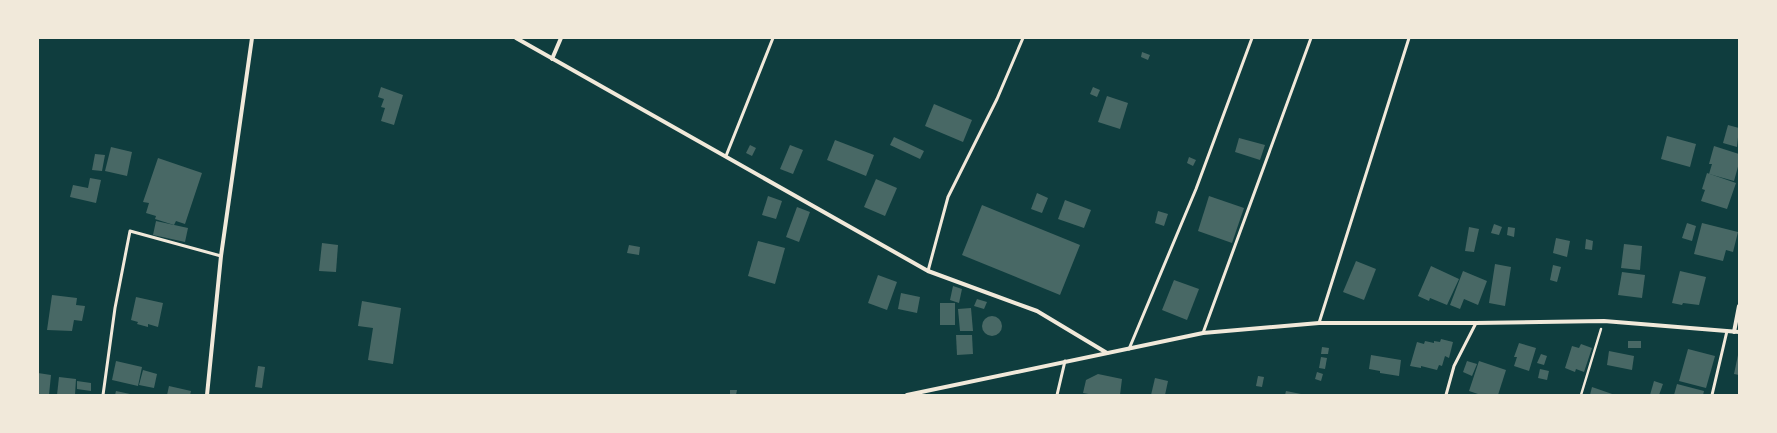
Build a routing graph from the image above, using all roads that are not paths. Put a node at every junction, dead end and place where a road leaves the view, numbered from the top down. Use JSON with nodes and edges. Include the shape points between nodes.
{"nodes":[{"id":1,"x":252,"y":38,"type":"edge"},
{"id":2,"x":516,"y":38,"type":"edge"},
{"id":3,"x":561,"y":38,"type":"edge"},
{"id":4,"x":773,"y":38,"type":"edge"},
{"id":5,"x":1023,"y":38,"type":"edge"},
{"id":6,"x":1252,"y":38,"type":"edge"},
{"id":7,"x":1311,"y":38,"type":"edge"},
{"id":8,"x":1409,"y":38,"type":"edge"},
{"id":9,"x":552,"y":59,"type":"junction"},
{"id":10,"x":726,"y":156,"type":"junction"},
{"id":11,"x":221,"y":256,"type":"junction"},
{"id":12,"x":928,"y":270,"type":"junction"},
{"id":13,"x":1739,"y":306,"type":"edge"},
{"id":14,"x":1319,"y":323,"type":"junction"},
{"id":15,"x":1476,"y":323,"type":"junction"},
{"id":16,"x":1727,"y":331,"type":"junction"},
{"id":17,"x":1203,"y":332,"type":"junction"},
{"id":18,"x":1734,"y":332,"type":"junction"},
{"id":19,"x":1739,"y":332,"type":"edge"},
{"id":20,"x":1129,"y":349,"type":"junction"},
{"id":21,"x":1108,"y":353,"type":"junction"},
{"id":22,"x":1065,"y":361,"type":"junction"},
{"id":23,"x":103,"y":395,"type":"edge"},
{"id":24,"x":207,"y":395,"type":"edge"},
{"id":25,"x":907,"y":395,"type":"edge"},
{"id":26,"x":1057,"y":395,"type":"edge"},
{"id":27,"x":1446,"y":395,"type":"edge"},
{"id":28,"x":1712,"y":395,"type":"edge"}],
"edges":[{"from":1,"to":11,"type":"street"},
{"from":2,"to":9,"type":"street"},
{"from":3,"to":9,"type":"street"},
{"from":4,"to":10,"type":"lane"},
{"from":5,"to":12,"type":"lane","via":[[997,99],[948,197]]},
{"from":6,"to":20,"type":"lane","via":[[1196,189]]},
{"from":7,"to":17,"type":"lane"},
{"from":8,"to":14,"type":"lane"},
{"from":9,"to":10,"type":"street"},
{"from":10,"to":12,"type":"street"},
{"from":11,"to":23,"type":"lane","via":[[130,231],[115,308]]},
{"from":11,"to":24,"type":"street"},
{"from":12,"to":21,"type":"street","via":[[1037,311]]},
{"from":13,"to":18,"type":"street"},
{"from":14,"to":15,"type":"street"},
{"from":14,"to":17,"type":"street"},
{"from":15,"to":16,"type":"street","via":[[1604,321]]},
{"from":15,"to":27,"type":"lane","via":[[1454,366]]},
{"from":16,"to":18,"type":"street"},
{"from":16,"to":28,"type":"lane"},
{"from":17,"to":20,"type":"street"},
{"from":18,"to":19,"type":"street"},
{"from":20,"to":21,"type":"street"},
{"from":21,"to":22,"type":"street"},
{"from":22,"to":25,"type":"street"},
{"from":22,"to":26,"type":"lane"}]}
